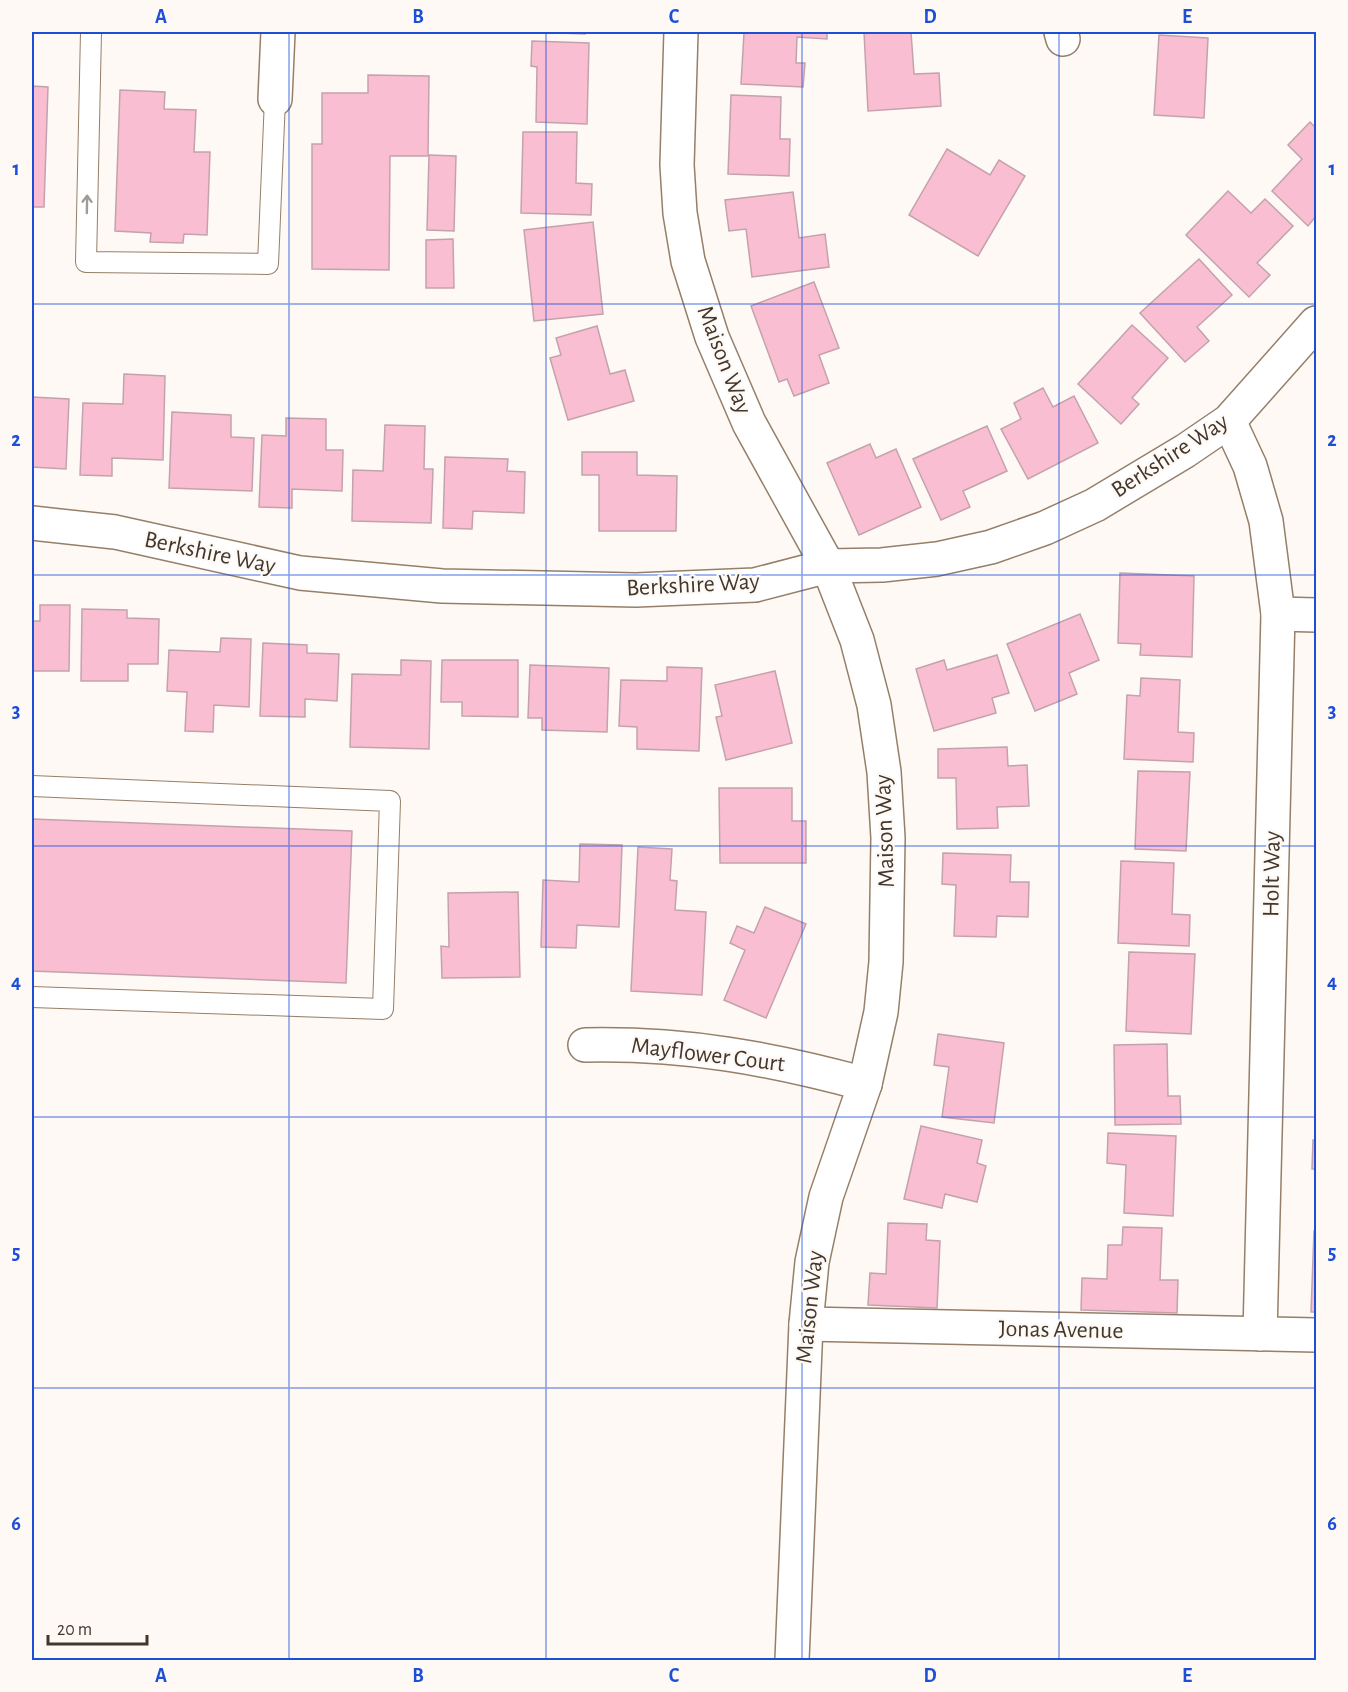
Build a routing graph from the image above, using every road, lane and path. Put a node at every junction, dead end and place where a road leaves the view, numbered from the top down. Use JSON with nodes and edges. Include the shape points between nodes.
{"nodes":[{"id":1,"x":91,"y":32,"type":"edge"},
{"id":2,"x":278,"y":32,"type":"edge"},
{"id":3,"x":681,"y":32,"type":"edge"},
{"id":4,"x":275,"y":99,"type":"joint"},
{"id":5,"x":1317,"y":323,"type":"edge"},
{"id":6,"x":1229,"y":421,"type":"junction"},
{"id":7,"x":32,"y":523,"type":"edge"},
{"id":8,"x":828,"y":566,"type":"junction"},
{"id":9,"x":1278,"y":614,"type":"junction"},
{"id":10,"x":1317,"y":615,"type":"edge"},
{"id":11,"x":32,"y":786,"type":"edge"},
{"id":12,"x":32,"y":997,"type":"edge"},
{"id":13,"x":585,"y":1045,"type":"dead end"},
{"id":14,"x":865,"y":1083,"type":"junction"},
{"id":15,"x":806,"y":1324,"type":"junction"},
{"id":16,"x":1260,"y":1334,"type":"junction"},
{"id":17,"x":1317,"y":1335,"type":"edge"},
{"id":18,"x":792,"y":1660,"type":"edge"}],
"edges":[{"from":4,"to":1,"type":"lane","one_way":true,"via":[[268,264],[86,262]]},
{"from":2,"to":4,"type":"street"},
{"from":3,"to":8,"type":"street","name":"Maison Way","via":[[676,165],[688,261],[712,337],[748,423]]},
{"from":5,"to":6,"type":"street","name":"Berkshire Way"},
{"from":6,"to":8,"type":"street","name":"Berkshire Way","via":[[1095,505],[1045,528],[991,547],[937,559]]},
{"from":6,"to":9,"type":"street","name":"Holt Way","via":[[1250,466],[1266,521]]},
{"from":7,"to":8,"type":"street","name":"Berkshire Way","via":[[115,531],[300,573],[442,586],[636,590],[755,585]]},
{"from":8,"to":14,"type":"street","name":"Maison Way","via":[[856,640],[874,705],[884,772],[888,838],[886,962],[881,1012]]},
{"from":9,"to":10,"type":"street"},
{"from":9,"to":16,"type":"street","name":"Holt Way"},
{"from":11,"to":12,"type":"lane","via":[[390,801],[383,1009]]},
{"from":13,"to":14,"type":"street","name":"Mayflower Court","via":[[701,1049],[784,1062]]},
{"from":14,"to":15,"type":"street","name":"Maison Way","via":[[826,1197],[812,1262]]},
{"from":15,"to":16,"type":"street","name":"Jonas Avenue"},
{"from":15,"to":18,"type":"street","name":"Maison Way"},
{"from":16,"to":17,"type":"street","name":"Jonas Avenue"}]}
